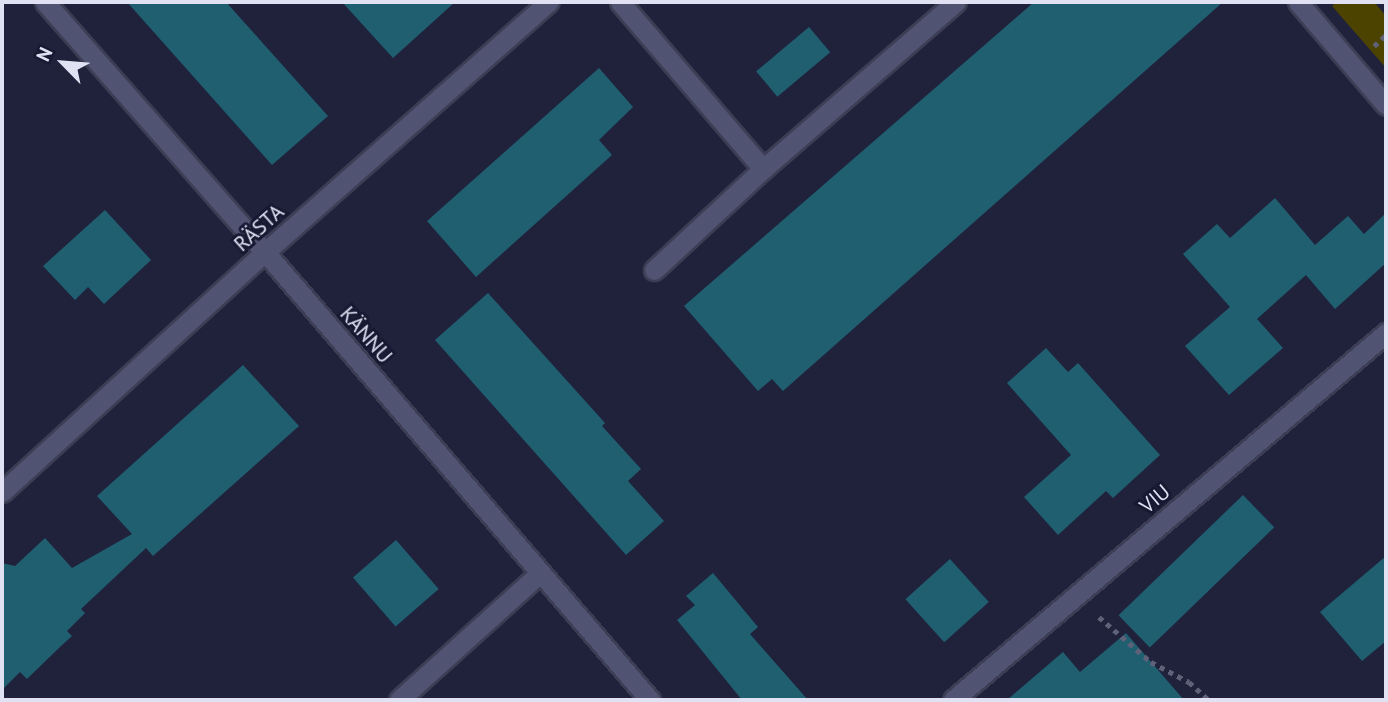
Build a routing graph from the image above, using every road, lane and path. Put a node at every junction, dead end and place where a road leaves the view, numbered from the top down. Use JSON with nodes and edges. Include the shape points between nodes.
{"nodes":[{"id":1,"x":45,"y":2,"type":"edge"},
{"id":2,"x":620,"y":2,"type":"edge"},
{"id":3,"x":956,"y":2,"type":"edge"},
{"id":4,"x":1298,"y":2,"type":"edge"},
{"id":5,"x":543,"y":4,"type":"edge"},
{"id":6,"x":1386,"y":105,"type":"edge"},
{"id":7,"x":763,"y":169,"type":"junction"},
{"id":8,"x":265,"y":252,"type":"junction"},
{"id":9,"x":654,"y":270,"type":"dead end"},
{"id":10,"x":1386,"y":333,"type":"edge"},
{"id":11,"x":2,"y":492,"type":"edge"},
{"id":12,"x":540,"y":573,"type":"junction"},
{"id":13,"x":1076,"y":596,"type":"junction"},
{"id":14,"x":399,"y":700,"type":"edge"},
{"id":15,"x":650,"y":700,"type":"edge"},
{"id":16,"x":953,"y":700,"type":"edge"},
{"id":17,"x":1209,"y":700,"type":"edge"}],
"edges":[{"from":1,"to":8,"type":"street","name":"KÄNNU"},
{"from":2,"to":7,"type":"street"},
{"from":3,"to":7,"type":"street"},
{"from":4,"to":6,"type":"street"},
{"from":5,"to":8,"type":"street","name":"RÄSTA"},
{"from":7,"to":9,"type":"street"},
{"from":8,"to":11,"type":"street","name":"RÄSTA"},
{"from":8,"to":12,"type":"street","name":"KÄNNU"},
{"from":10,"to":13,"type":"street","name":"VIU"},
{"from":12,"to":14,"type":"street"},
{"from":12,"to":15,"type":"street","name":"KÄNNU"},
{"from":13,"to":16,"type":"street","name":"VIU"},
{"from":13,"to":17,"type":"path","via":[[1151,662],[1189,682]]}]}
